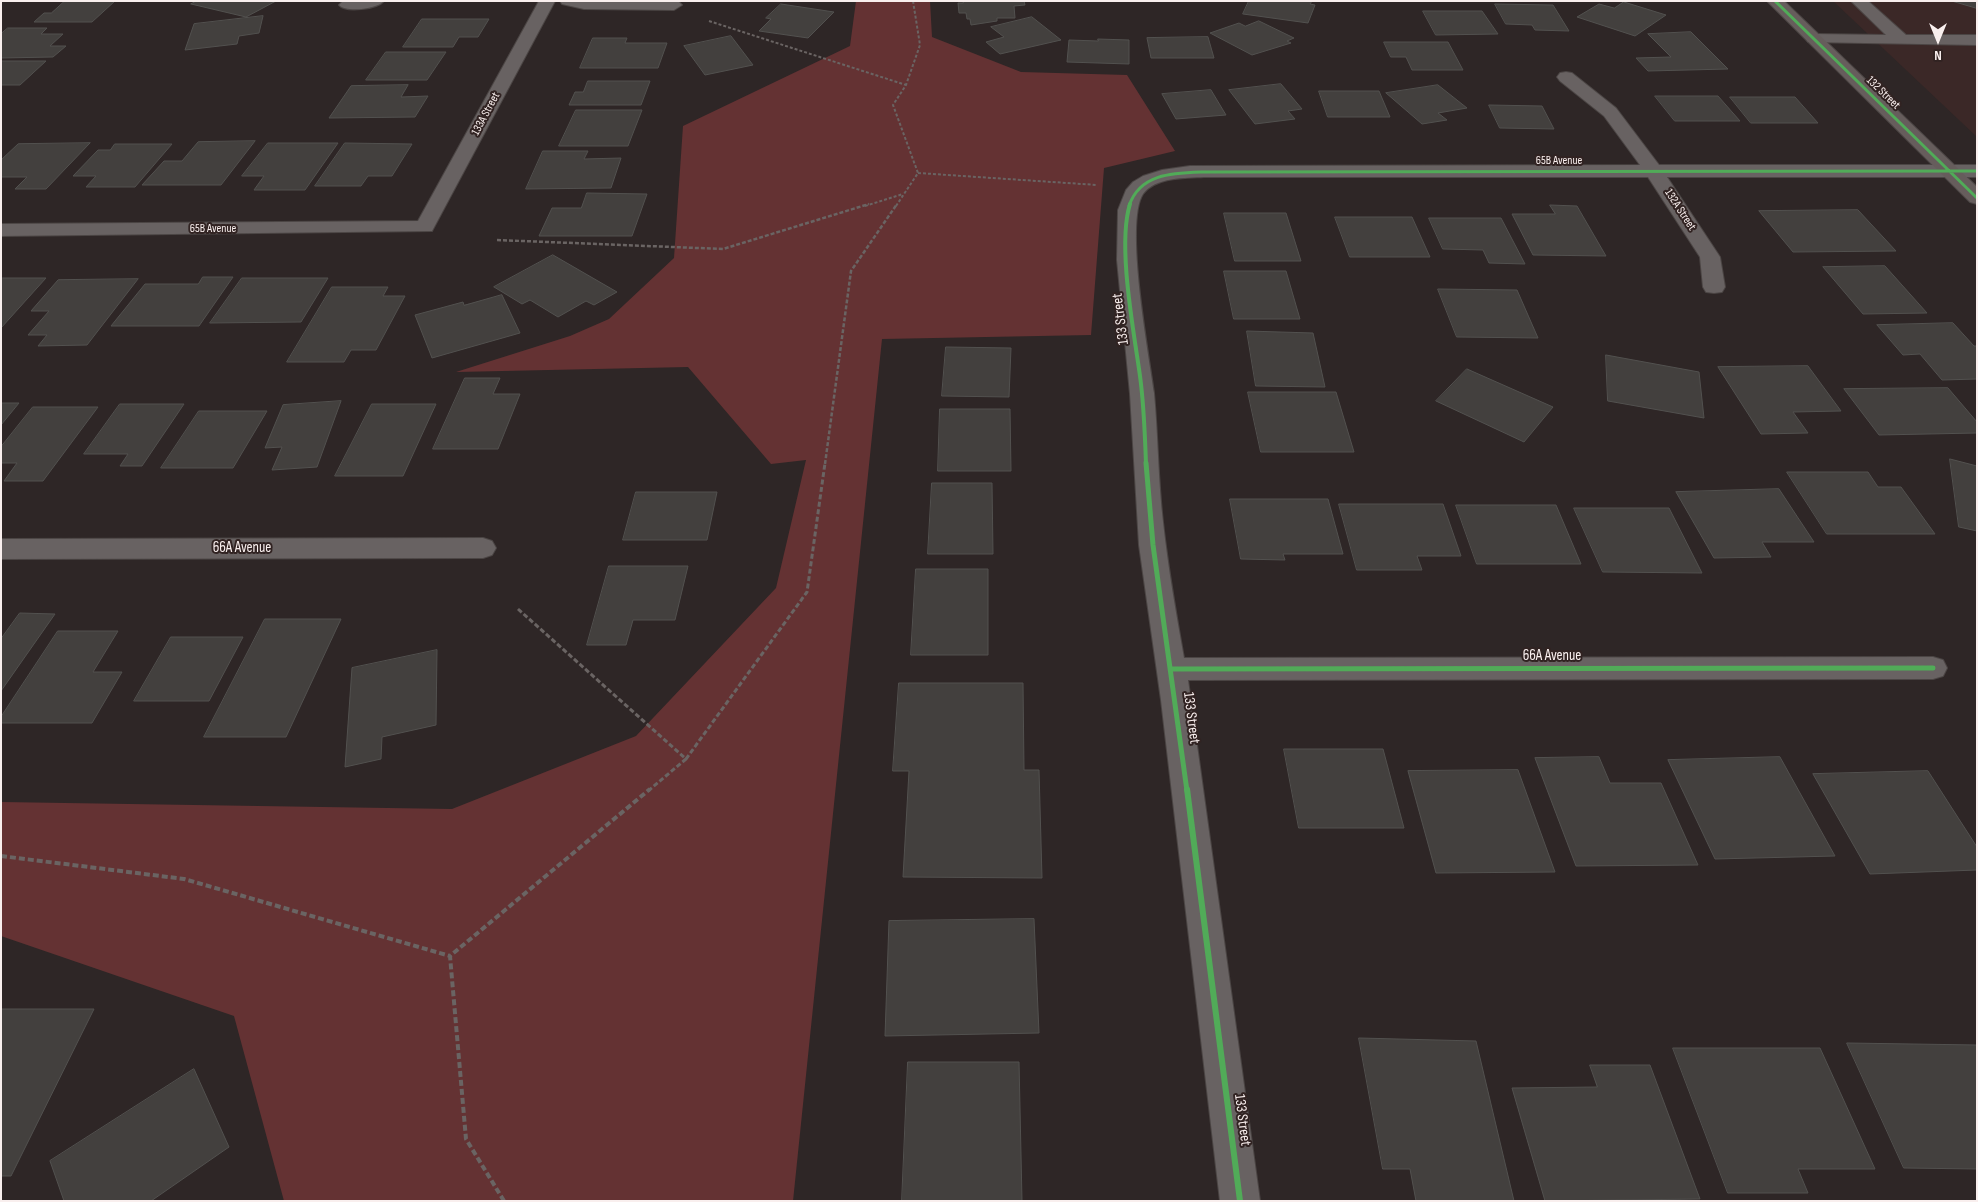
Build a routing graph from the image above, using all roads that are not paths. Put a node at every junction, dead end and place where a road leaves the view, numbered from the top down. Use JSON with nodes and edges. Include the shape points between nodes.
{"nodes":[{"id":1,"x":376,"y":1,"type":"edge"},
{"id":2,"x":546,"y":1,"type":"edge"},
{"id":3,"x":568,"y":1,"type":"edge"},
{"id":4,"x":1775,"y":1,"type":"edge"},
{"id":5,"x":1859,"y":1,"type":"edge"},
{"id":6,"x":348,"y":4,"type":"dead end"},
{"id":7,"x":674,"y":5,"type":"dead end"},
{"id":8,"x":1814,"y":39,"type":"junction"},
{"id":9,"x":1902,"y":40,"type":"junction"},
{"id":10,"x":1977,"y":40,"type":"edge"},
{"id":11,"x":1566,"y":77,"type":"dead end"},
{"id":12,"x":1653,"y":171,"type":"junction"},
{"id":13,"x":1977,"y":171,"type":"edge"},
{"id":14,"x":1949,"y":172,"type":"junction"},
{"id":15,"x":1142,"y":183,"type":"joint"},
{"id":16,"x":1977,"y":198,"type":"edge"},
{"id":17,"x":425,"y":227,"type":"joint"},
{"id":18,"x":1,"y":230,"type":"edge"},
{"id":19,"x":1714,"y":287,"type":"dead end"},
{"id":20,"x":483,"y":548,"type":"dead end"},
{"id":21,"x":1,"y":549,"type":"edge"},
{"id":22,"x":1933,"y":668,"type":"dead end"},
{"id":23,"x":1172,"y":669,"type":"junction"},
{"id":24,"x":1240,"y":1201,"type":"edge"}],
"edges":[{"from":1,"to":6,"type":"street"},
{"from":2,"to":17,"type":"street","name":"133A Street"},
{"from":3,"to":7,"type":"street"},
{"from":4,"to":8,"type":"main road","name":"132 Street"},
{"from":5,"to":9,"type":"street"},
{"from":8,"to":9,"type":"street"},
{"from":8,"to":14,"type":"main road","name":"132 Street"},
{"from":9,"to":10,"type":"street"},
{"from":11,"to":12,"type":"street","name":"132A Street","via":[[1610,112]]},
{"from":12,"to":14,"type":"street","name":"65B Avenue"},
{"from":12,"to":15,"type":"street","name":"65B Avenue","via":[[1227,171],[1174,174]]},
{"from":12,"to":19,"type":"street","name":"132A Street","via":[[1710,257]]},
{"from":13,"to":14,"type":"street","name":"65B Avenue"},
{"from":14,"to":16,"type":"main road","name":"132 Street"},
{"from":15,"to":23,"type":"street","name":"133 Street","via":[[1128,203],[1129,282],[1142,395],[1150,524]]},
{"from":17,"to":18,"type":"street","name":"65B Avenue"},
{"from":20,"to":21,"type":"street","name":"66A Avenue"},
{"from":22,"to":23,"type":"street","name":"66A Avenue"},
{"from":23,"to":24,"type":"street","name":"133 Street"}]}
